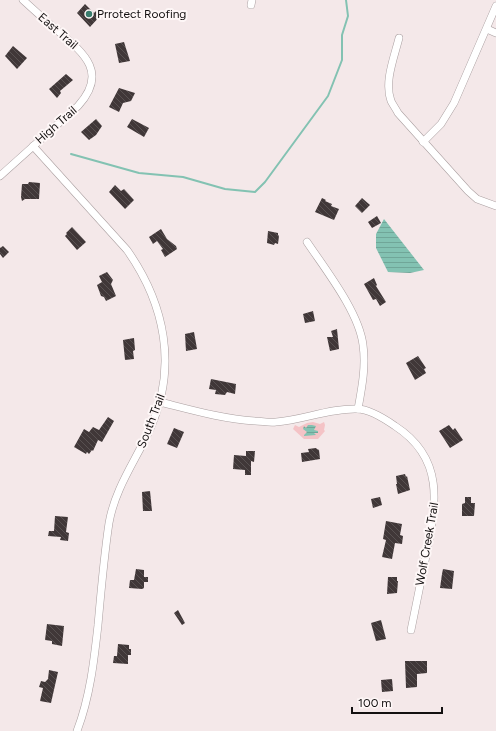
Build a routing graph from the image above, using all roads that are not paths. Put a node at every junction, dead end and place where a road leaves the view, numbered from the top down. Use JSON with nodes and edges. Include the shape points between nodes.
{"nodes":[{"id":1,"x":23,"y":0,"type":"edge"},
{"id":2,"x":496,"y":6,"type":"edge"},
{"id":3,"x":487,"y":29,"type":"junction"},
{"id":4,"x":496,"y":33,"type":"edge"},
{"id":5,"x":399,"y":38,"type":"dead end"},
{"id":6,"x":90,"y":64,"type":"joint"},
{"id":7,"x":423,"y":142,"type":"junction"},
{"id":8,"x":33,"y":146,"type":"junction"},
{"id":9,"x":0,"y":176,"type":"edge"},
{"id":10,"x":496,"y":206,"type":"edge"},
{"id":11,"x":307,"y":242,"type":"dead end"},
{"id":12,"x":160,"y":402,"type":"junction"},
{"id":13,"x":358,"y":409,"type":"junction"},
{"id":14,"x":411,"y":630,"type":"dead end"},
{"id":15,"x":77,"y":731,"type":"edge"}],
"edges":[{"from":1,"to":6,"type":"street","name":"East Trail","via":[[78,47]]},
{"from":2,"to":3,"type":"street"},
{"from":3,"to":4,"type":"street"},
{"from":3,"to":7,"type":"street","via":[[448,114]]},
{"from":5,"to":7,"type":"street","via":[[389,77],[391,101]]},
{"from":6,"to":8,"type":"street","name":"High Trail","via":[[92,77],[90,90],[85,99]]},
{"from":7,"to":10,"type":"street","via":[[478,199]]},
{"from":8,"to":9,"type":"street","name":"High Trail"},
{"from":8,"to":12,"type":"street","name":"South Trail","via":[[127,250],[144,278],[159,313],[163,332],[165,367]]},
{"from":11,"to":13,"type":"street","via":[[360,330],[364,374]]},
{"from":12,"to":13,"type":"street","name":"Wolf Creek Trail","via":[[211,415],[274,422]]},
{"from":12,"to":15,"type":"street","name":"South Trail","via":[[112,510],[88,695]]},
{"from":13,"to":14,"type":"street","name":"Wolf Creek Trail","via":[[381,417],[402,430],[414,441],[426,459],[433,477],[434,515]]}]}
